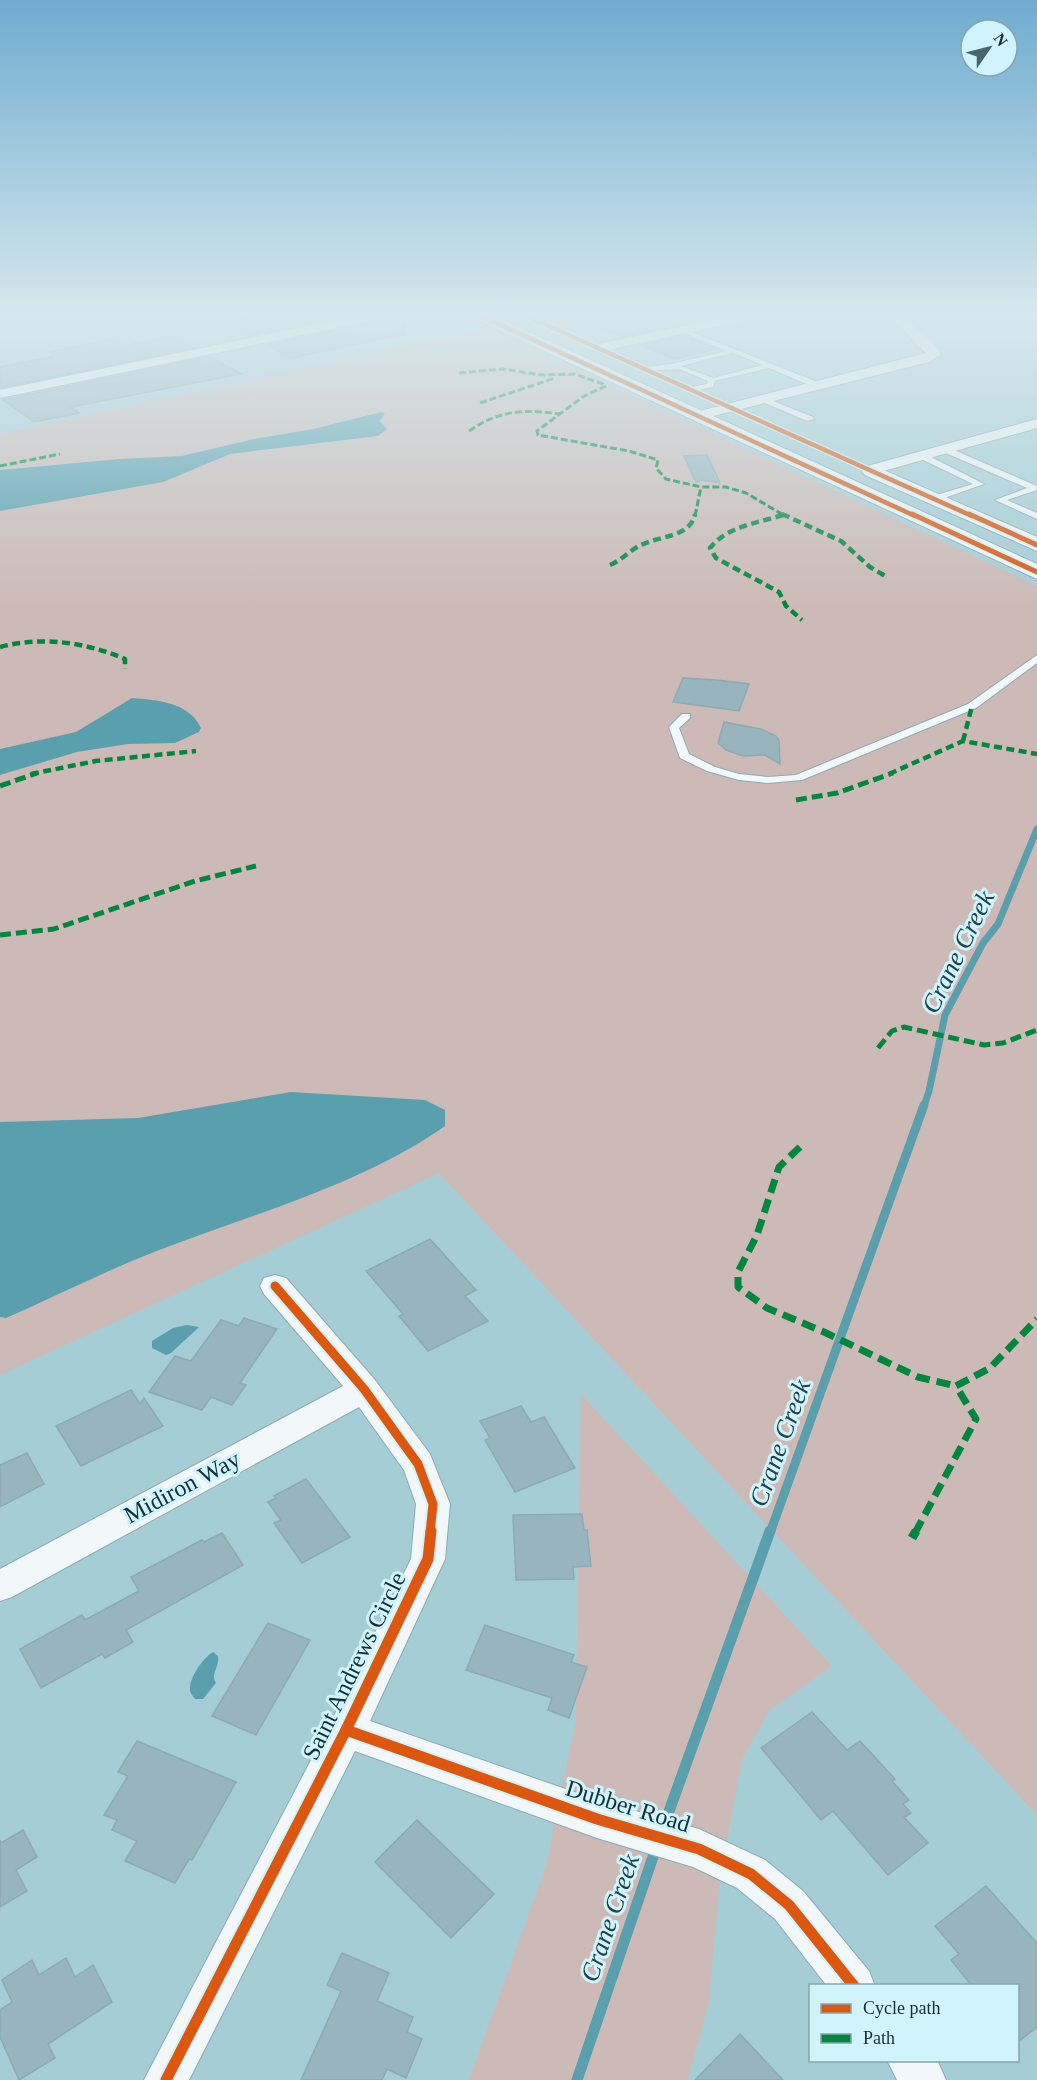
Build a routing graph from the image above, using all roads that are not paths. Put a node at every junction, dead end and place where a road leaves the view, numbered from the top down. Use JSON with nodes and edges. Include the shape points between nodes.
{"nodes":[{"id":1,"x":686,"y":411,"type":"edge"},
{"id":2,"x":712,"y":411,"type":"edge"},
{"id":3,"x":739,"y":411,"type":"edge"},
{"id":4,"x":793,"y":411,"type":"edge"},
{"id":5,"x":697,"y":416,"type":"junction"},
{"id":6,"x":810,"y":418,"type":"dead end"},
{"id":7,"x":1037,"y":423,"type":"edge"},
{"id":8,"x":944,"y":449,"type":"junction"},
{"id":9,"x":780,"y":453,"type":"junction"},
{"id":10,"x":920,"y":455,"type":"junction"},
{"id":11,"x":869,"y":470,"type":"junction"},
{"id":12,"x":933,"y":498,"type":"junction"},
{"id":13,"x":1037,"y":516,"type":"edge"},
{"id":14,"x":1037,"y":545,"type":"edge"},
{"id":15,"x":1033,"y":568,"type":"edge"},
{"id":16,"x":1037,"y":658,"type":"edge"},
{"id":17,"x":686,"y":716,"type":"dead end"},
{"id":18,"x":275,"y":1286,"type":"dead end"},
{"id":19,"x":364,"y":1389,"type":"junction"},
{"id":20,"x":0,"y":1586,"type":"edge"},
{"id":21,"x":346,"y":1730,"type":"junction"},
{"id":22,"x":852,"y":1984,"type":"edge"},
{"id":23,"x":166,"y":2080,"type":"edge"}],
"edges":[{"from":1,"to":5,"type":"main road"},
{"from":2,"to":5,"type":"street"},
{"from":3,"to":11,"type":"main road"},
{"from":4,"to":6,"type":"lane"},
{"from":5,"to":9,"type":"main road"},
{"from":7,"to":8,"type":"street"},
{"from":8,"to":10,"type":"street"},
{"from":8,"to":13,"type":"lane","via":[[1035,488],[999,500]]},
{"from":9,"to":11,"type":"main road","via":[[830,468]]},
{"from":9,"to":15,"type":"main road"},
{"from":10,"to":11,"type":"street"},
{"from":10,"to":12,"type":"lane","via":[[980,484]]},
{"from":11,"to":12,"type":"main road"},
{"from":12,"to":14,"type":"main road"},
{"from":16,"to":17,"type":"lane","via":[[972,706],[798,778],[752,780],[704,768],[684,756],[674,727]]},
{"from":18,"to":19,"type":"street","name":"Saint Andrews Circle"},
{"from":19,"to":20,"type":"street","name":"Midiron Way"},
{"from":19,"to":21,"type":"street","name":"Saint Andrews Circle","via":[[418,1464],[433,1504],[428,1559]]},
{"from":21,"to":22,"type":"street","name":"Dubber Road","via":[[597,1819],[699,1849],[752,1874],[789,1905]]},
{"from":21,"to":23,"type":"street","name":"Saint Andrews Circle"}]}
